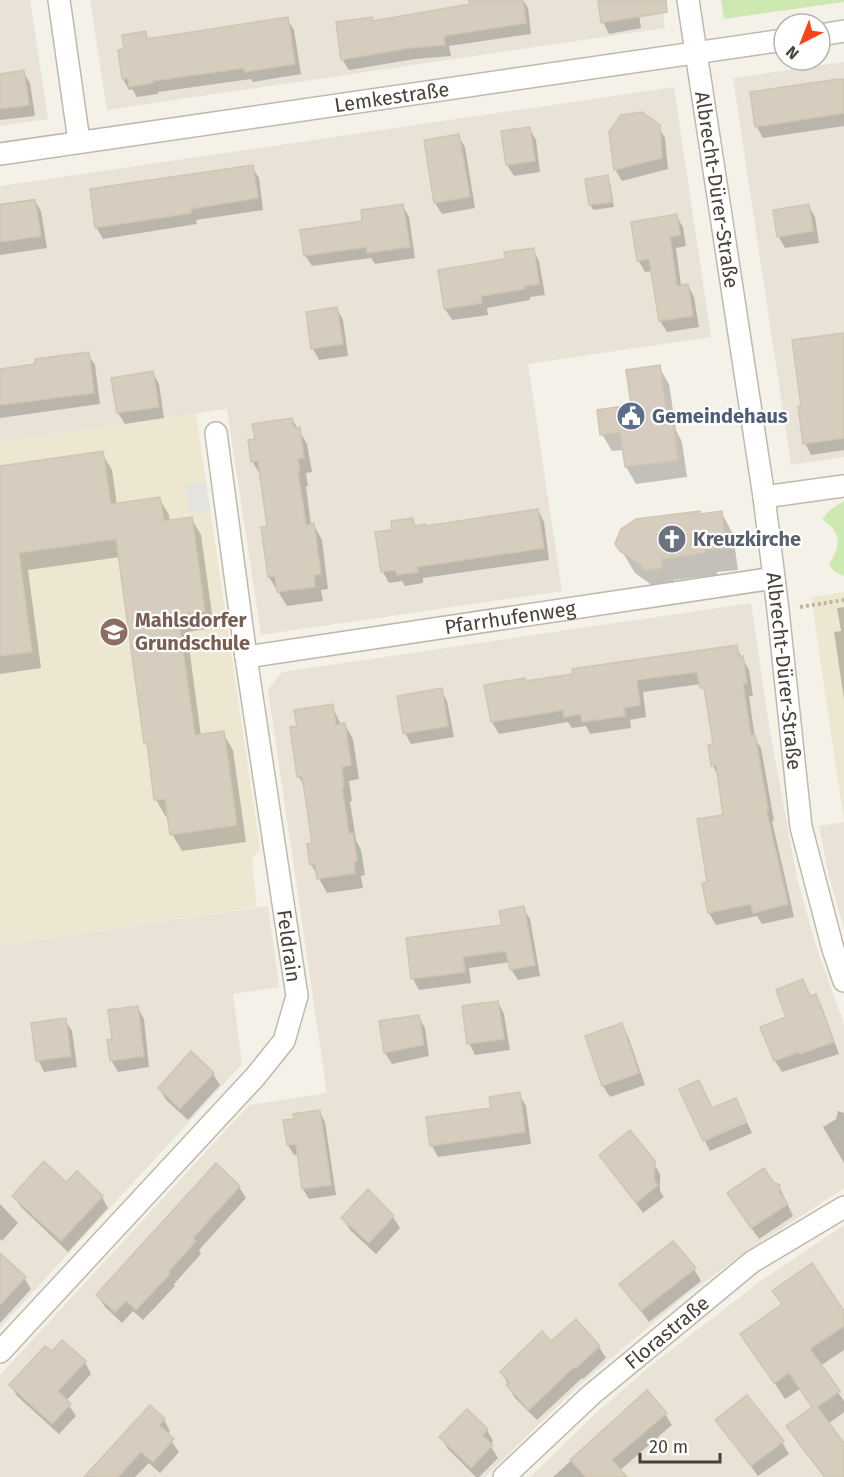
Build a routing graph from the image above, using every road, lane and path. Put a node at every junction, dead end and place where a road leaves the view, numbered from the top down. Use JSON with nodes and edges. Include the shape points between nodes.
{"nodes":[{"id":1,"x":59,"y":0,"type":"edge"},
{"id":2,"x":688,"y":0,"type":"edge"},
{"id":3,"x":772,"y":42,"type":"edge"},
{"id":4,"x":697,"y":53,"type":"junction"},
{"id":5,"x":79,"y":141,"type":"junction"},
{"id":6,"x":0,"y":154,"type":"edge"},
{"id":7,"x":216,"y":433,"type":"dead end"},
{"id":8,"x":844,"y":486,"type":"edge"},
{"id":9,"x":764,"y":497,"type":"junction"},
{"id":10,"x":774,"y":578,"type":"junction"},
{"id":11,"x":246,"y":657,"type":"junction"},
{"id":12,"x":844,"y":981,"type":"edge"},
{"id":13,"x":844,"y":1207,"type":"edge"},
{"id":14,"x":0,"y":1352,"type":"edge"},
{"id":15,"x":504,"y":1477,"type":"edge"}],
"edges":[{"from":1,"to":5,"type":"street"},
{"from":2,"to":4,"type":"street","name":"Albrecht-Dürer-Straße"},
{"from":3,"to":4,"type":"street","name":"Lemkestraße"},
{"from":4,"to":5,"type":"street","name":"Lemkestraße"},
{"from":4,"to":9,"type":"street","name":"Albrecht-Dürer-Straße"},
{"from":5,"to":6,"type":"street","name":"Lemkestraße"},
{"from":7,"to":11,"type":"street","name":"Feldrain"},
{"from":8,"to":9,"type":"street"},
{"from":9,"to":10,"type":"street","name":"Albrecht-Dürer-Straße"},
{"from":10,"to":11,"type":"street","name":"Pfarrhufenweg"},
{"from":10,"to":12,"type":"street","name":"Albrecht-Dürer-Straße","via":[[801,827]]},
{"from":11,"to":14,"type":"street","name":"Feldrain","via":[[297,996],[284,1041]]},
{"from":13,"to":15,"type":"street","name":"Florastraße","via":[[752,1262],[591,1395]]}]}
